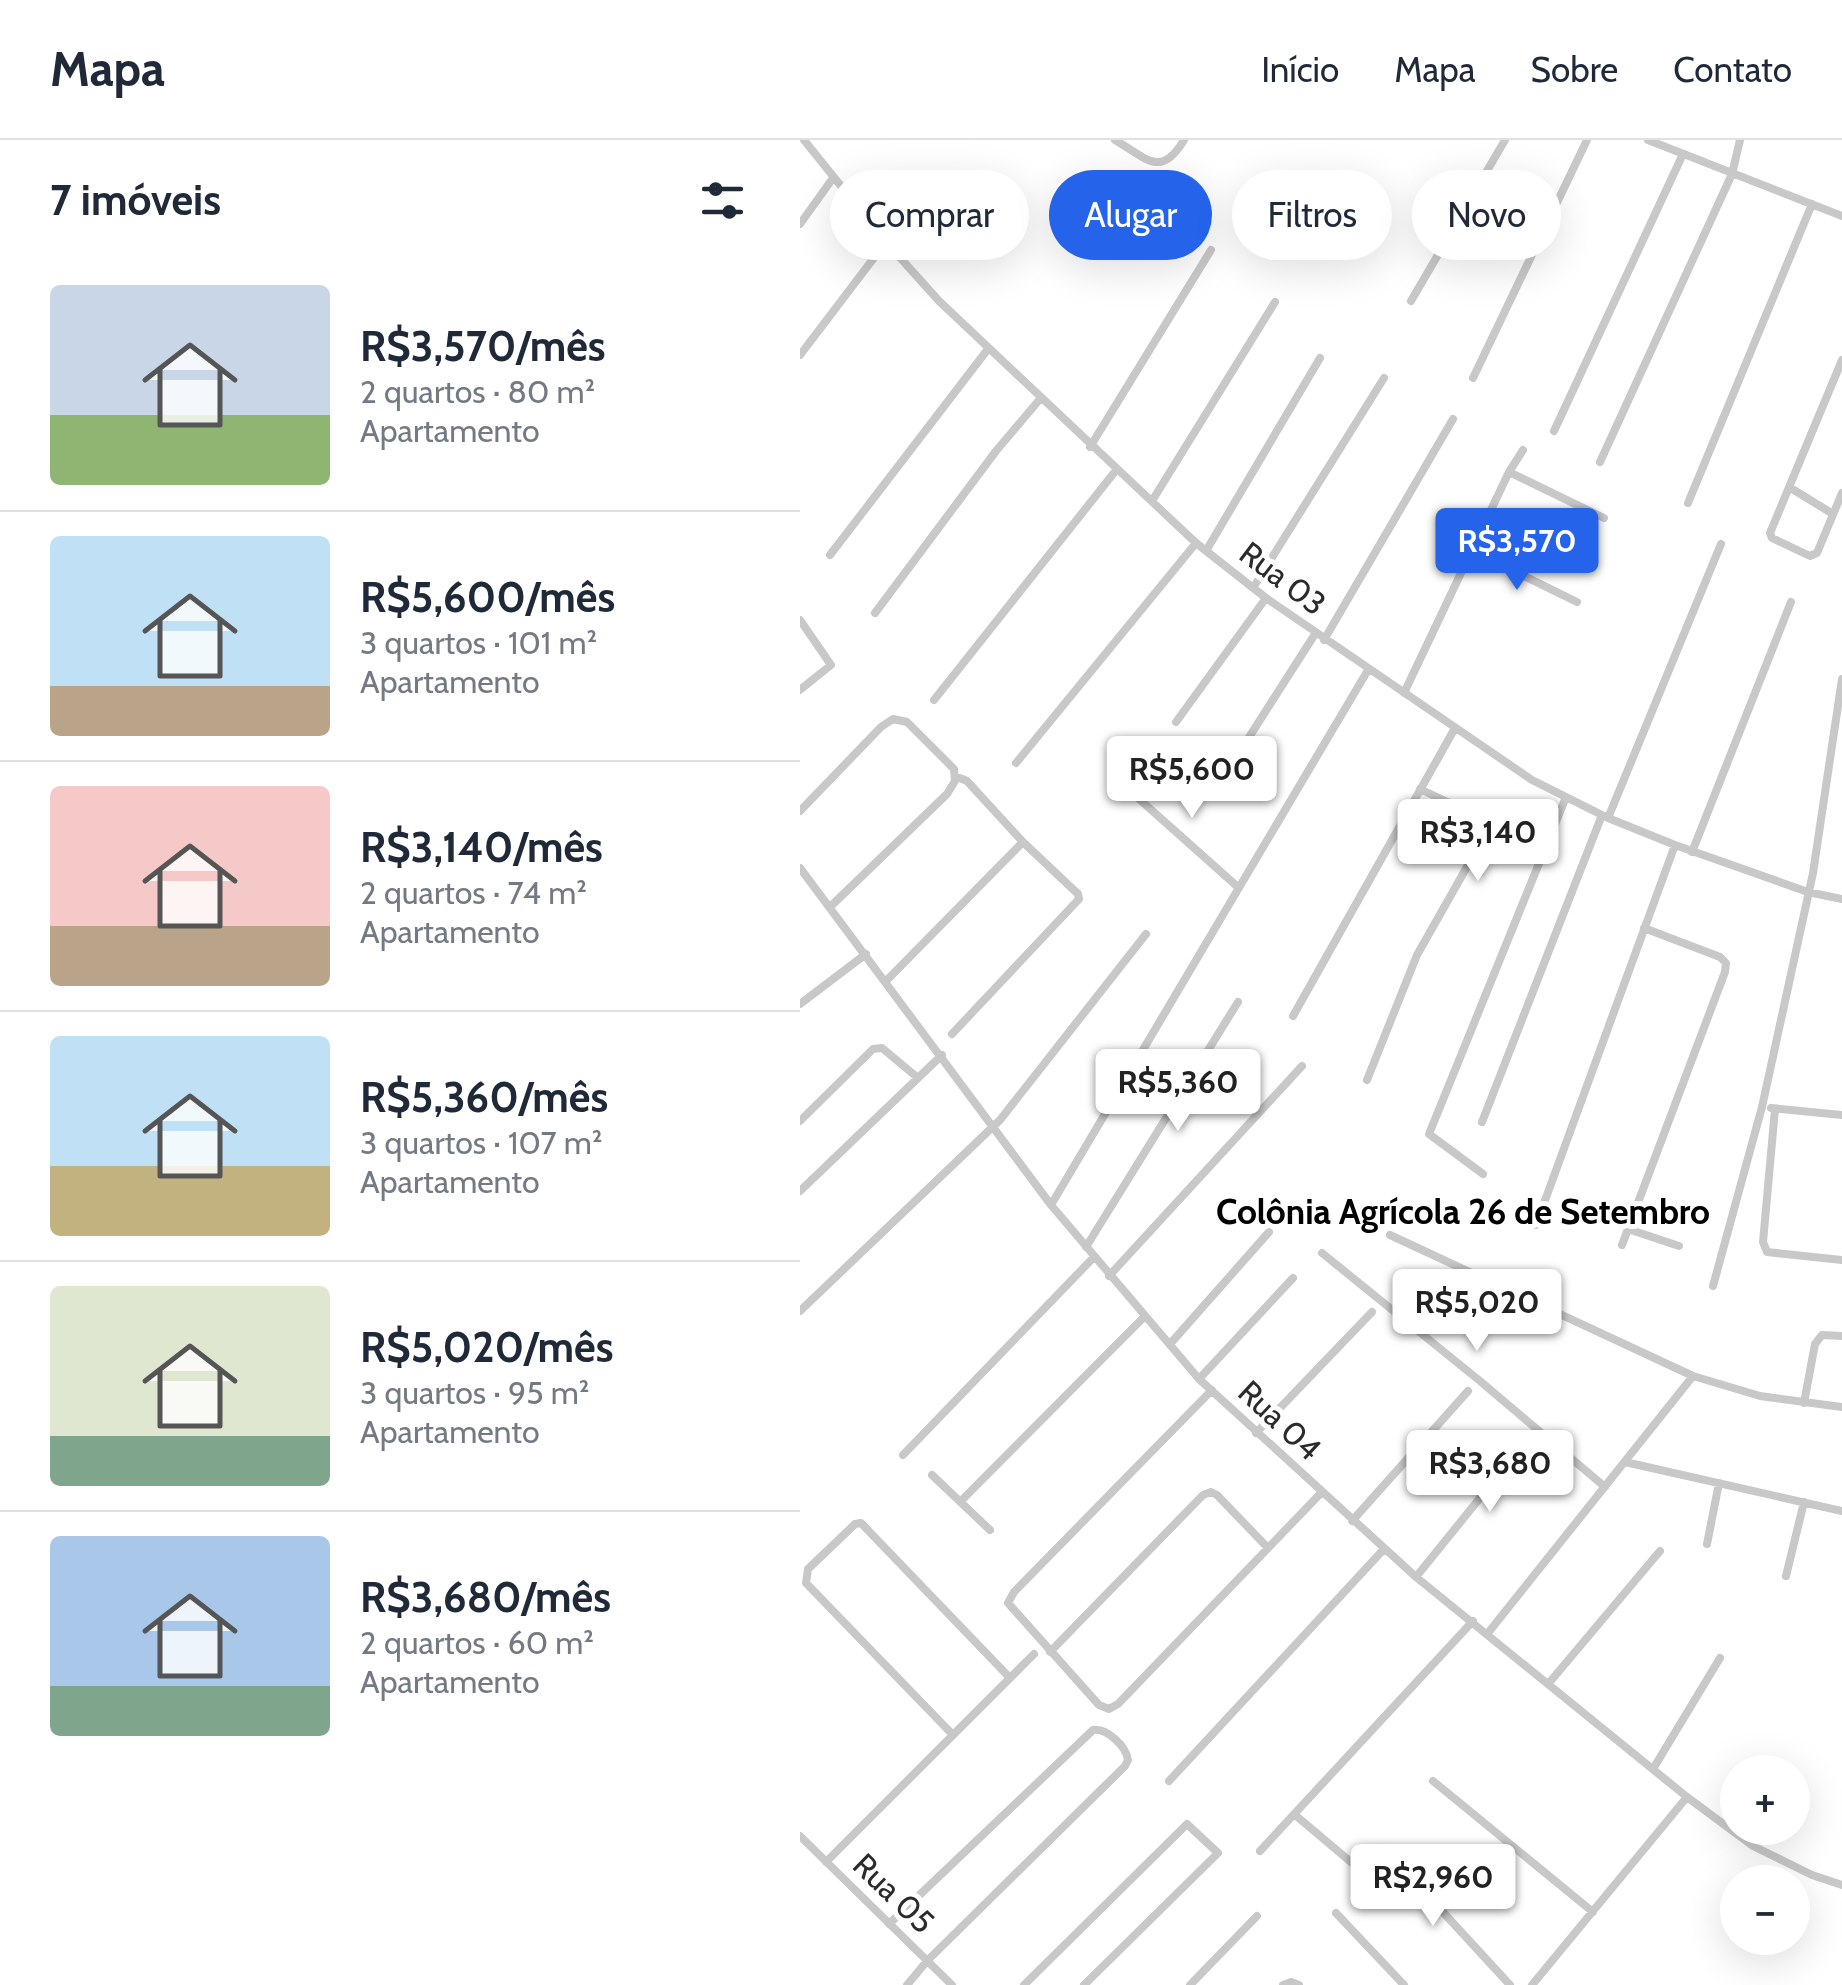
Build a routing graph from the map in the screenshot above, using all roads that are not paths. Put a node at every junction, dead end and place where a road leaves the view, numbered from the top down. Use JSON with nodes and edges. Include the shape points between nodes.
{"nodes":[{"id":1,"x":804,"y":140,"type":"edge"},
{"id":2,"x":1115,"y":140,"type":"edge"},
{"id":3,"x":1184,"y":140,"type":"edge"},
{"id":4,"x":1505,"y":140,"type":"edge"},
{"id":5,"x":1586,"y":140,"type":"edge"},
{"id":6,"x":1648,"y":140,"type":"edge"},
{"id":7,"x":1740,"y":140,"type":"edge"},
{"id":8,"x":1683,"y":154,"type":"junction"},
{"id":9,"x":830,"y":174,"type":"edge"},
{"id":10,"x":1732,"y":174,"type":"junction"},
{"id":11,"x":830,"y":182,"type":"edge"},
{"id":12,"x":1812,"y":204,"type":"junction"},
{"id":13,"x":1842,"y":216,"type":"edge"},
{"id":14,"x":800,"y":224,"type":"edge"},
{"id":15,"x":872,"y":260,"type":"edge"},
{"id":16,"x":902,"y":260,"type":"edge"},
{"id":17,"x":1205,"y":260,"type":"edge"},
{"id":18,"x":1411,"y":301,"type":"dead end"},
{"id":19,"x":1275,"y":302,"type":"dead end"},
{"id":20,"x":988,"y":349,"type":"junction"},
{"id":21,"x":800,"y":355,"type":"edge"},
{"id":22,"x":1320,"y":358,"type":"dead end"},
{"id":23,"x":1842,"y":360,"type":"edge"},
{"id":24,"x":1384,"y":378,"type":"dead end"},
{"id":25,"x":1473,"y":378,"type":"dead end"},
{"id":26,"x":1040,"y":399,"type":"junction"},
{"id":27,"x":1453,"y":419,"type":"dead end"},
{"id":28,"x":1554,"y":432,"type":"dead end"},
{"id":29,"x":1090,"y":446,"type":"junction"},
{"id":30,"x":1523,"y":450,"type":"dead end"},
{"id":31,"x":1600,"y":462,"type":"dead end"},
{"id":32,"x":1117,"y":468,"type":"junction"},
{"id":33,"x":1509,"y":472,"type":"junction"},
{"id":34,"x":1790,"y":487,"type":"junction"},
{"id":35,"x":1842,"y":492,"type":"edge"},
{"id":36,"x":1152,"y":501,"type":"junction"},
{"id":37,"x":1688,"y":503,"type":"dead end"},
{"id":38,"x":1833,"y":514,"type":"junction"},
{"id":39,"x":1604,"y":518,"type":"dead end"},
{"id":40,"x":1196,"y":542,"type":"junction"},
{"id":41,"x":1720,"y":544,"type":"dead end"},
{"id":42,"x":1206,"y":551,"type":"junction"},
{"id":43,"x":1473,"y":551,"type":"junction"},
{"id":44,"x":830,"y":554,"type":"dead end"},
{"id":45,"x":1253,"y":588,"type":"junction"},
{"id":46,"x":1266,"y":598,"type":"junction"},
{"id":47,"x":1577,"y":602,"type":"dead end"},
{"id":48,"x":1791,"y":602,"type":"dead end"},
{"id":49,"x":875,"y":612,"type":"dead end"},
{"id":50,"x":800,"y":620,"type":"edge"},
{"id":51,"x":1315,"y":634,"type":"junction"},
{"id":52,"x":1324,"y":640,"type":"junction"},
{"id":53,"x":1368,"y":670,"type":"junction"},
{"id":54,"x":1842,"y":678,"type":"edge"},
{"id":55,"x":800,"y":690,"type":"edge"},
{"id":56,"x":1404,"y":693,"type":"junction"},
{"id":57,"x":934,"y":700,"type":"dead end"},
{"id":58,"x":1176,"y":722,"type":"dead end"},
{"id":59,"x":1455,"y":728,"type":"junction"},
{"id":60,"x":1016,"y":763,"type":"dead end"},
{"id":61,"x":955,"y":776,"type":"junction"},
{"id":62,"x":1224,"y":778,"type":"dead end"},
{"id":63,"x":1120,"y":782,"type":"dead end"},
{"id":64,"x":1420,"y":789,"type":"junction"},
{"id":65,"x":1566,"y":797,"type":"junction"},
{"id":66,"x":800,"y":811,"type":"edge"},
{"id":67,"x":1606,"y":817,"type":"junction"},
{"id":68,"x":1023,"y":842,"type":"junction"},
{"id":69,"x":1675,"y":846,"type":"junction"},
{"id":70,"x":1692,"y":852,"type":"junction"},
{"id":71,"x":801,"y":873,"type":"edge"},
{"id":72,"x":1239,"y":888,"type":"junction"},
{"id":73,"x":1808,"y":892,"type":"junction"},
{"id":74,"x":1842,"y":899,"type":"edge"},
{"id":75,"x":830,"y":907,"type":"junction"},
{"id":76,"x":1644,"y":928,"type":"junction"},
{"id":77,"x":1146,"y":934,"type":"dead end"},
{"id":78,"x":866,"y":954,"type":"junction"},
{"id":79,"x":886,"y":982,"type":"junction"},
{"id":80,"x":1238,"y":1002,"type":"dead end"},
{"id":81,"x":800,"y":1004,"type":"edge"},
{"id":82,"x":1293,"y":1016,"type":"dead end"},
{"id":83,"x":952,"y":1034,"type":"dead end"},
{"id":84,"x":942,"y":1055,"type":"junction"},
{"id":85,"x":1302,"y":1066,"type":"dead end"},
{"id":86,"x":918,"y":1078,"type":"junction"},
{"id":87,"x":1367,"y":1080,"type":"dead end"},
{"id":88,"x":1762,"y":1108,"type":"junction"},
{"id":89,"x":1775,"y":1108,"type":"junction"},
{"id":90,"x":1842,"y":1115,"type":"edge"},
{"id":91,"x":800,"y":1122,"type":"edge"},
{"id":92,"x":1482,"y":1122,"type":"dead end"},
{"id":93,"x":994,"y":1125,"type":"junction"},
{"id":94,"x":1483,"y":1174,"type":"dead end"},
{"id":95,"x":800,"y":1191,"type":"edge"},
{"id":96,"x":1052,"y":1205,"type":"junction"},
{"id":97,"x":1536,"y":1225,"type":"dead end"},
{"id":98,"x":1628,"y":1229,"type":"junction"},
{"id":99,"x":1269,"y":1232,"type":"dead end"},
{"id":100,"x":1390,"y":1234,"type":"dead end"},
{"id":101,"x":1622,"y":1245,"type":"dead end"},
{"id":102,"x":1679,"y":1246,"type":"dead end"},
{"id":103,"x":1086,"y":1247,"type":"junction"},
{"id":104,"x":1322,"y":1253,"type":"dead end"},
{"id":105,"x":1094,"y":1257,"type":"junction"},
{"id":106,"x":1842,"y":1260,"type":"edge"},
{"id":107,"x":1109,"y":1276,"type":"junction"},
{"id":108,"x":1293,"y":1278,"type":"dead end"},
{"id":109,"x":1713,"y":1286,"type":"dead end"},
{"id":110,"x":800,"y":1311,"type":"edge"},
{"id":111,"x":1372,"y":1312,"type":"dead end"},
{"id":112,"x":1145,"y":1316,"type":"junction"},
{"id":113,"x":1842,"y":1336,"type":"edge"},
{"id":114,"x":1170,"y":1344,"type":"junction"},
{"id":115,"x":1693,"y":1376,"type":"junction"},
{"id":116,"x":1199,"y":1379,"type":"junction"},
{"id":117,"x":1212,"y":1390,"type":"junction"},
{"id":118,"x":1468,"y":1391,"type":"dead end"},
{"id":119,"x":1804,"y":1403,"type":"junction"},
{"id":120,"x":1842,"y":1407,"type":"edge"},
{"id":121,"x":1256,"y":1433,"type":"junction"},
{"id":122,"x":1526,"y":1441,"type":"dead end"},
{"id":123,"x":902,"y":1455,"type":"dead end"},
{"id":124,"x":1625,"y":1462,"type":"junction"},
{"id":125,"x":932,"y":1476,"type":"dead end"},
{"id":126,"x":1719,"y":1483,"type":"junction"},
{"id":127,"x":1604,"y":1487,"type":"junction"},
{"id":128,"x":1322,"y":1493,"type":"junction"},
{"id":129,"x":961,"y":1501,"type":"junction"},
{"id":130,"x":1804,"y":1502,"type":"junction"},
{"id":131,"x":1842,"y":1511,"type":"edge"},
{"id":132,"x":1352,"y":1521,"type":"junction"},
{"id":133,"x":990,"y":1530,"type":"dead end"},
{"id":134,"x":1706,"y":1544,"type":"dead end"},
{"id":135,"x":1268,"y":1548,"type":"junction"},
{"id":136,"x":1384,"y":1549,"type":"junction"},
{"id":137,"x":1660,"y":1551,"type":"dead end"},
{"id":138,"x":1786,"y":1576,"type":"dead end"},
{"id":139,"x":1416,"y":1577,"type":"junction"},
{"id":140,"x":1472,"y":1621,"type":"junction"},
{"id":141,"x":1488,"y":1633,"type":"junction"},
{"id":142,"x":1050,"y":1652,"type":"junction"},
{"id":143,"x":1034,"y":1654,"type":"dead end"},
{"id":144,"x":1720,"y":1658,"type":"dead end"},
{"id":145,"x":1010,"y":1678,"type":"junction"},
{"id":146,"x":1549,"y":1683,"type":"junction"},
{"id":147,"x":952,"y":1735,"type":"junction"},
{"id":148,"x":1654,"y":1770,"type":"junction"},
{"id":149,"x":1169,"y":1781,"type":"dead end"},
{"id":150,"x":1433,"y":1782,"type":"dead end"},
{"id":151,"x":1687,"y":1797,"type":"junction"},
{"id":152,"x":1294,"y":1814,"type":"junction"},
{"id":153,"x":800,"y":1836,"type":"edge"},
{"id":154,"x":1384,"y":1848,"type":"dead end"},
{"id":155,"x":1260,"y":1851,"type":"dead end"},
{"id":156,"x":826,"y":1862,"type":"junction"},
{"id":157,"x":1352,"y":1863,"type":"dead end"},
{"id":158,"x":1842,"y":1885,"type":"edge"},
{"id":159,"x":1593,"y":1912,"type":"junction"},
{"id":160,"x":1336,"y":1913,"type":"dead end"},
{"id":161,"x":1257,"y":1916,"type":"dead end"},
{"id":162,"x":889,"y":1924,"type":"junction"},
{"id":163,"x":927,"y":1961,"type":"junction"},
{"id":164,"x":906,"y":1985,"type":"edge"},
{"id":165,"x":952,"y":1985,"type":"edge"},
{"id":166,"x":1024,"y":1985,"type":"edge"},
{"id":167,"x":1084,"y":1985,"type":"edge"},
{"id":168,"x":1190,"y":1985,"type":"edge"},
{"id":169,"x":1283,"y":1985,"type":"edge"},
{"id":170,"x":1299,"y":1985,"type":"edge"},
{"id":171,"x":1404,"y":1985,"type":"edge"},
{"id":172,"x":1510,"y":1985,"type":"edge"},
{"id":173,"x":1532,"y":1985,"type":"edge"}],
"edges":[{"from":1,"to":9,"type":"street","name":"Rua 03"},
{"from":2,"to":3,"type":"street","via":[[1155,164],[1166,164]]},
{"from":4,"to":18,"type":"street"},
{"from":5,"to":25,"type":"street"},
{"from":6,"to":8,"type":"street"},
{"from":7,"to":10,"type":"street"},
{"from":8,"to":10,"type":"street"},
{"from":8,"to":28,"type":"street"},
{"from":10,"to":12,"type":"street"},
{"from":10,"to":31,"type":"street"},
{"from":11,"to":14,"type":"street"},
{"from":12,"to":13,"type":"street"},
{"from":12,"to":37,"type":"street"},
{"from":15,"to":21,"type":"street"},
{"from":16,"to":20,"type":"street","name":"Rua 03"},
{"from":17,"to":29,"type":"street"},
{"from":19,"to":36,"type":"street"},
{"from":20,"to":26,"type":"street","name":"Rua 03"},
{"from":20,"to":44,"type":"street"},
{"from":22,"to":42,"type":"street"},
{"from":23,"to":34,"type":"street"},
{"from":24,"to":45,"type":"street"},
{"from":26,"to":29,"type":"street","name":"Rua 03"},
{"from":26,"to":49,"type":"street"},
{"from":27,"to":52,"type":"street"},
{"from":29,"to":32,"type":"street","name":"Rua 03"},
{"from":30,"to":33,"type":"street"},
{"from":32,"to":36,"type":"street","name":"Rua 03"},
{"from":32,"to":57,"type":"street"},
{"from":33,"to":39,"type":"street"},
{"from":33,"to":43,"type":"street"},
{"from":34,"to":38,"type":"street"},
{"from":34,"to":38,"type":"street","via":[[1772,538],[1810,556]]},
{"from":35,"to":38,"type":"street"},
{"from":36,"to":40,"type":"street","name":"Rua 03"},
{"from":40,"to":42,"type":"street","name":"Rua 03"},
{"from":40,"to":60,"type":"street"},
{"from":41,"to":67,"type":"street"},
{"from":42,"to":45,"type":"street","name":"Rua 03"},
{"from":43,"to":47,"type":"street"},
{"from":43,"to":56,"type":"street"},
{"from":45,"to":46,"type":"street","name":"Rua 03"},
{"from":46,"to":51,"type":"street","name":"Rua 03"},
{"from":46,"to":58,"type":"street"},
{"from":48,"to":70,"type":"street"},
{"from":50,"to":55,"type":"street","via":[[831,665]]},
{"from":51,"to":52,"type":"street","name":"Rua 03"},
{"from":51,"to":62,"type":"street"},
{"from":52,"to":53,"type":"street","name":"Rua 03"},
{"from":53,"to":56,"type":"street","name":"Rua 03"},
{"from":53,"to":72,"type":"street"},
{"from":54,"to":73,"type":"street"},
{"from":56,"to":59,"type":"street","name":"Rua 03"},
{"from":59,"to":64,"type":"street"},
{"from":59,"to":65,"type":"street","name":"Rua 03"},
{"from":61,"to":66,"type":"street","via":[[906,722],[893,718]]},
{"from":61,"to":68,"type":"street"},
{"from":61,"to":75,"type":"street","via":[[948,794]]},
{"from":63,"to":72,"type":"street"},
{"from":64,"to":82,"type":"street"},
{"from":64,"to":87,"type":"street","via":[[1487,826],[1417,955]]},
{"from":65,"to":67,"type":"street","name":"Rua 03"},
{"from":65,"to":94,"type":"street","via":[[1430,1134]]},
{"from":67,"to":69,"type":"street","name":"Rua 03"},
{"from":67,"to":92,"type":"street"},
{"from":68,"to":79,"type":"street"},
{"from":68,"to":83,"type":"street","via":[[1079,900]]},
{"from":69,"to":70,"type":"street","name":"Rua 03"},
{"from":69,"to":76,"type":"street"},
{"from":70,"to":73,"type":"street","name":"Rua 03"},
{"from":71,"to":75,"type":"street","name":"Rua 04"},
{"from":72,"to":96,"type":"street"},
{"from":73,"to":74,"type":"street","name":"Rua 03"},
{"from":73,"to":88,"type":"street"},
{"from":75,"to":78,"type":"street","name":"Rua 04"},
{"from":76,"to":97,"type":"street"},
{"from":76,"to":98,"type":"street","via":[[1726,962]]},
{"from":77,"to":93,"type":"street"},
{"from":78,"to":79,"type":"street","name":"Rua 04"},
{"from":78,"to":81,"type":"street"},
{"from":79,"to":84,"type":"street","name":"Rua 04"},
{"from":80,"to":103,"type":"street"},
{"from":84,"to":86,"type":"street"},
{"from":84,"to":93,"type":"street","name":"Rua 04"},
{"from":85,"to":107,"type":"street"},
{"from":86,"to":91,"type":"street","via":[[882,1048],[873,1049]]},
{"from":86,"to":95,"type":"street"},
{"from":88,"to":89,"type":"street"},
{"from":88,"to":109,"type":"street"},
{"from":89,"to":90,"type":"street"},
{"from":89,"to":106,"type":"street","via":[[1767,1252]]},
{"from":93,"to":96,"type":"street","name":"Rua 04"},
{"from":93,"to":110,"type":"street"},
{"from":96,"to":103,"type":"street","name":"Rua 04"},
{"from":98,"to":101,"type":"street"},
{"from":98,"to":102,"type":"street"},
{"from":99,"to":114,"type":"street"},
{"from":100,"to":115,"type":"street"},
{"from":103,"to":105,"type":"street","name":"Rua 04"},
{"from":104,"to":127,"type":"street"},
{"from":105,"to":107,"type":"street","name":"Rua 04"},
{"from":105,"to":123,"type":"street"},
{"from":107,"to":112,"type":"street","name":"Rua 04"},
{"from":108,"to":116,"type":"street"},
{"from":111,"to":121,"type":"street"},
{"from":112,"to":114,"type":"street","name":"Rua 04"},
{"from":112,"to":129,"type":"street"},
{"from":113,"to":119,"type":"street","via":[[1822,1335],[1815,1344]]},
{"from":114,"to":116,"type":"street","name":"Rua 04"},
{"from":115,"to":119,"type":"street"},
{"from":115,"to":124,"type":"street"},
{"from":116,"to":117,"type":"street","name":"Rua 04"},
{"from":117,"to":121,"type":"street","name":"Rua 04"},
{"from":117,"to":142,"type":"street","via":[[1014,1592],[1010,1608]]},
{"from":118,"to":132,"type":"street"},
{"from":119,"to":120,"type":"street"},
{"from":121,"to":128,"type":"street","name":"Rua 04"},
{"from":122,"to":139,"type":"street"},
{"from":124,"to":126,"type":"street"},
{"from":124,"to":127,"type":"street"},
{"from":125,"to":129,"type":"street"},
{"from":126,"to":130,"type":"street"},
{"from":126,"to":134,"type":"street"},
{"from":127,"to":141,"type":"street"},
{"from":128,"to":132,"type":"street","name":"Rua 04"},
{"from":128,"to":135,"type":"street"},
{"from":129,"to":133,"type":"street"},
{"from":130,"to":131,"type":"street"},
{"from":130,"to":138,"type":"street"},
{"from":132,"to":136,"type":"street","name":"Rua 04"},
{"from":135,"to":142,"type":"street","via":[[1216,1495],[1203,1495]]},
{"from":135,"to":142,"type":"street","via":[[1109,1709]]},
{"from":136,"to":139,"type":"street","name":"Rua 04"},
{"from":136,"to":149,"type":"street"},
{"from":137,"to":146,"type":"street"},
{"from":139,"to":140,"type":"street","name":"Rua 04"},
{"from":140,"to":141,"type":"street","name":"Rua 04"},
{"from":140,"to":152,"type":"street"},
{"from":141,"to":146,"type":"street","name":"Rua 04"},
{"from":143,"to":145,"type":"street"},
{"from":144,"to":148,"type":"street"},
{"from":145,"to":147,"type":"street"},
{"from":145,"to":147,"type":"street","via":[[861,1523],[808,1569],[806,1583]]},
{"from":146,"to":148,"type":"street","name":"Rua 04"},
{"from":147,"to":156,"type":"street"},
{"from":148,"to":151,"type":"street","name":"Rua 04"},
{"from":150,"to":159,"type":"street"},
{"from":151,"to":158,"type":"street","name":"Rua 04","via":[[1753,1846]]},
{"from":151,"to":159,"type":"street"},
{"from":152,"to":155,"type":"street"},
{"from":152,"to":157,"type":"street"},
{"from":153,"to":156,"type":"street","name":"Rua 05"},
{"from":154,"to":172,"type":"street"},
{"from":156,"to":162,"type":"street","name":"Rua 05"},
{"from":159,"to":173,"type":"street"},
{"from":160,"to":171,"type":"street"},
{"from":161,"to":168,"type":"street"},
{"from":162,"to":163,"type":"street","name":"Rua 05"},
{"from":162,"to":163,"type":"street","via":[[1093,1730],[1106,1731],[1127,1753],[1124,1766]]},
{"from":163,"to":164,"type":"street"},
{"from":163,"to":165,"type":"street","name":"Rua 05"},
{"from":166,"to":167,"type":"street","via":[[1187,1824],[1218,1853]]},
{"from":169,"to":170,"type":"street"}]}
